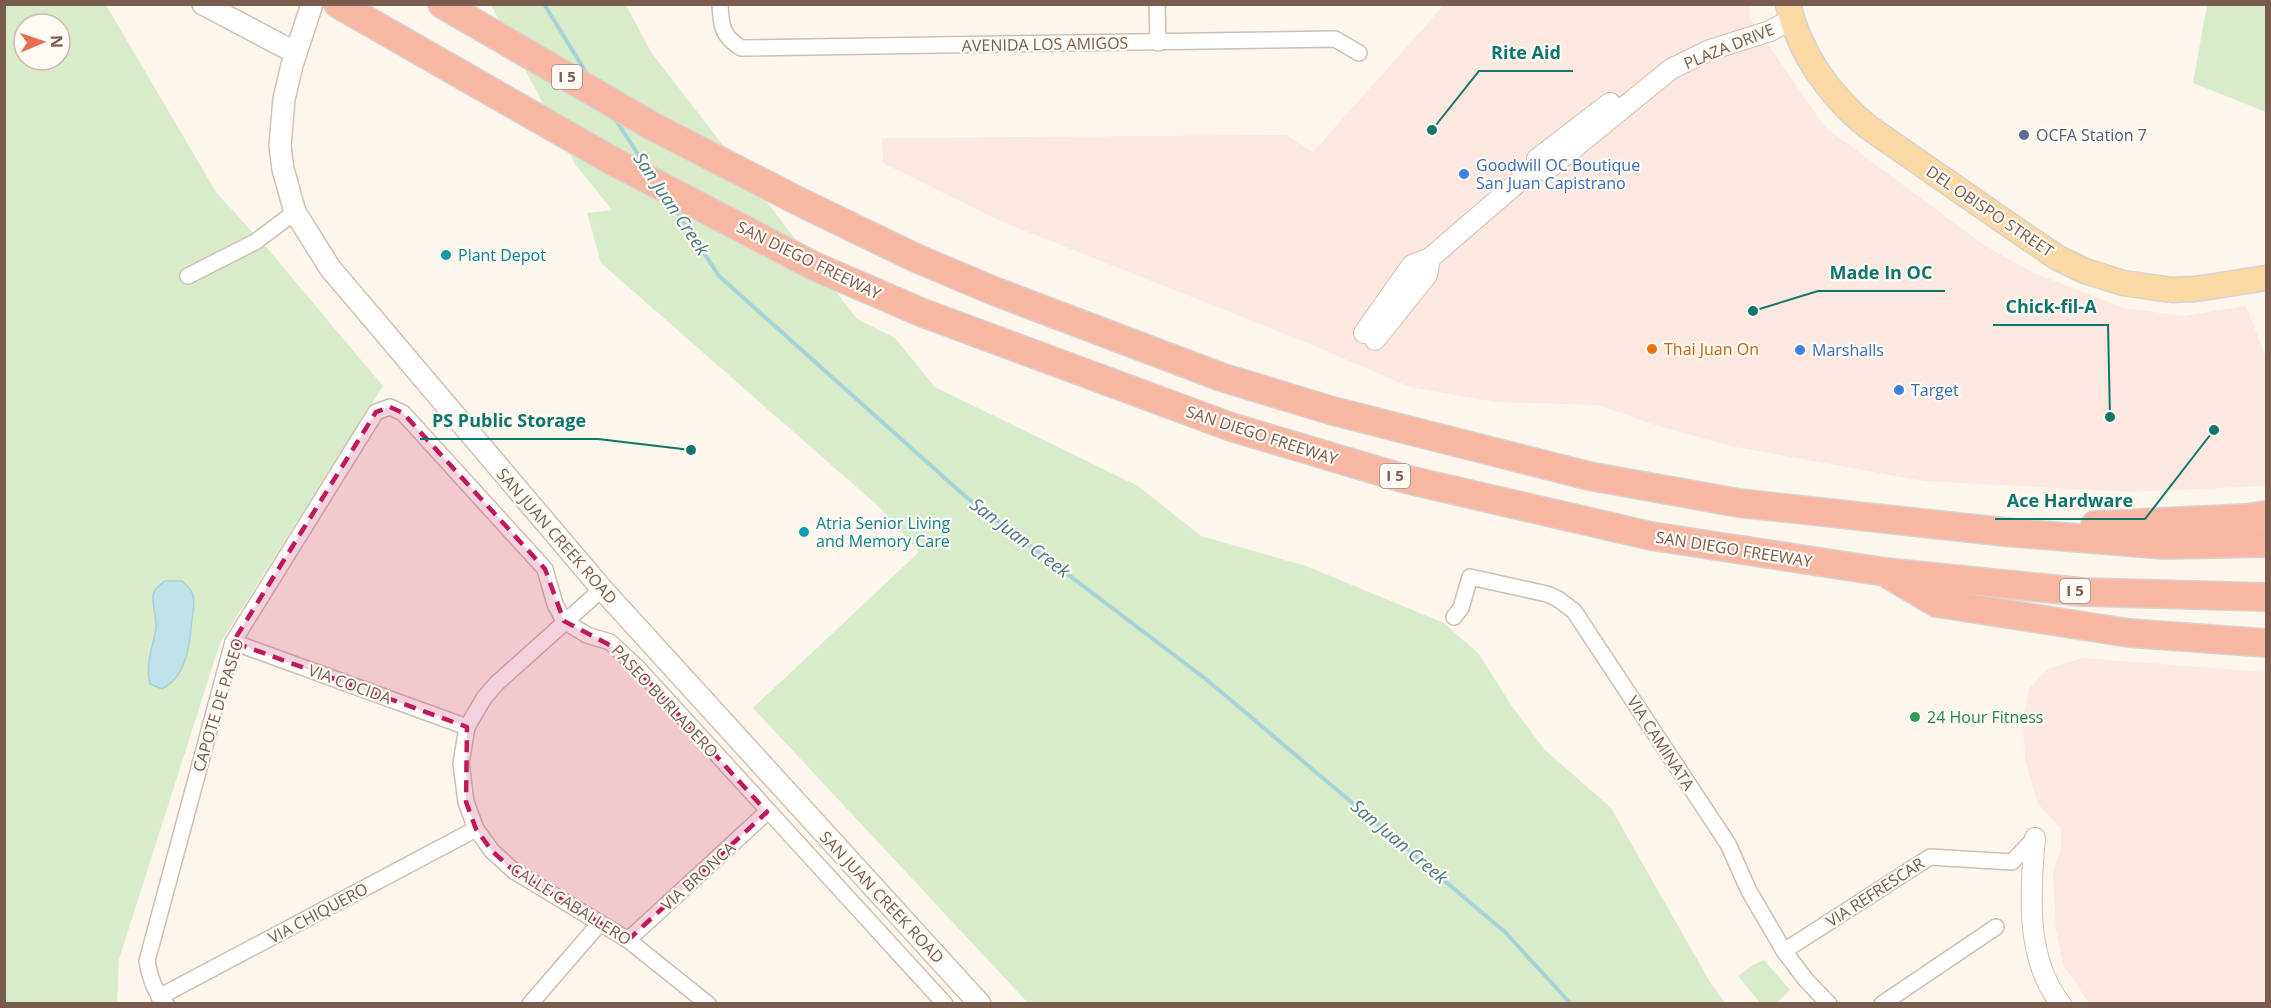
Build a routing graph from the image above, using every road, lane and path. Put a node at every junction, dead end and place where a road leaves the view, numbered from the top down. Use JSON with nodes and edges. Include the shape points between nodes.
{"nodes":[{"id":1,"x":203,"y":4,"type":"edge"},
{"id":2,"x":312,"y":4,"type":"edge"},
{"id":3,"x":442,"y":4,"type":"edge"},
{"id":4,"x":720,"y":4,"type":"edge"},
{"id":5,"x":1157,"y":4,"type":"edge"},
{"id":6,"x":346,"y":9,"type":"edge"},
{"id":7,"x":1790,"y":12,"type":"edge"},
{"id":8,"x":472,"y":19,"type":"edge"},
{"id":9,"x":1158,"y":43,"type":"junction"},
{"id":10,"x":296,"y":53,"type":"junction"},
{"id":11,"x":1359,"y":53,"type":"dead end"},
{"id":12,"x":295,"y":212,"type":"junction"},
{"id":13,"x":188,"y":276,"type":"dead end"},
{"id":14,"x":2266,"y":278,"type":"edge"},
{"id":15,"x":1370,"y":337,"type":"dead end"},
{"id":16,"x":2266,"y":515,"type":"edge"},
{"id":17,"x":2004,"y":532,"type":"junction"},
{"id":18,"x":2266,"y":543,"type":"edge"},
{"id":19,"x":1885,"y":572,"type":"junction"},
{"id":20,"x":602,"y":589,"type":"junction"},
{"id":21,"x":2266,"y":597,"type":"edge"},
{"id":22,"x":1454,"y":617,"type":"dead end"},
{"id":23,"x":564,"y":621,"type":"junction"},
{"id":24,"x":233,"y":642,"type":"junction"},
{"id":25,"x":2266,"y":644,"type":"edge"},
{"id":26,"x":467,"y":727,"type":"junction"},
{"id":27,"x":768,"y":812,"type":"junction"},
{"id":28,"x":476,"y":829,"type":"junction"},
{"id":29,"x":2035,"y":838,"type":"joint"},
{"id":30,"x":600,"y":922,"type":"junction"},
{"id":31,"x":1996,"y":927,"type":"dead end"},
{"id":32,"x":628,"y":940,"type":"junction"},
{"id":33,"x":1784,"y":951,"type":"junction"},
{"id":34,"x":163,"y":1000,"type":"edge"},
{"id":35,"x":530,"y":1004,"type":"edge"},
{"id":36,"x":708,"y":1004,"type":"edge"},
{"id":37,"x":945,"y":1004,"type":"edge"},
{"id":38,"x":980,"y":1004,"type":"edge"},
{"id":39,"x":1829,"y":1004,"type":"edge"},
{"id":40,"x":1882,"y":1004,"type":"edge"},
{"id":41,"x":2061,"y":1004,"type":"edge"}],
"edges":[{"from":1,"to":10,"type":"main road"},
{"from":2,"to":10,"type":"main road","name":"SAN JUAN CREEK ROAD"},
{"from":3,"to":8,"type":"highway","number":"I 5"},
{"from":4,"to":9,"type":"street","name":"AVENIDA LOS AMIGOS","via":[[723,29],[729,40],[741,48]]},
{"from":5,"to":9,"type":"street"},
{"from":6,"to":19,"type":"highway","name":"SAN DIEGO FREEWAY","number":"I 5","via":[[609,159],[814,266],[923,313],[1231,427],[1409,480],[1651,536]]},
{"from":7,"to":14,"type":"main road","name":"DEL OBISPO STREET","via":[[1818,72],[1855,116],[2058,258],[2100,276],[2148,288],[2196,289]]},
{"from":7,"to":15,"type":"street","name":"PLAZA DRIVE","via":[[1699,41],[1663,60],[1537,159],[1538,169],[1430,258],[1427,275]]},
{"from":8,"to":17,"type":"highway","number":"I 5","via":[[651,126],[918,259],[1221,377],[1333,411],[1589,476],[1739,503]]},
{"from":9,"to":11,"type":"street","name":"AVENIDA LOS AMIGOS","via":[[1335,39]]},
{"from":10,"to":12,"type":"main road","name":"SAN JUAN CREEK ROAD","via":[[284,99],[280,146]]},
{"from":12,"to":13,"type":"street","via":[[255,242]]},
{"from":12,"to":20,"type":"main road","name":"SAN JUAN CREEK ROAD","via":[[330,268]]},
{"from":16,"to":17,"type":"highway"},
{"from":17,"to":18,"type":"highway","number":"I 5","via":[[2164,545]]},
{"from":19,"to":21,"type":"highway","name":"SAN DIEGO FREEWAY","number":"I 5","via":[[2083,592]]},
{"from":19,"to":25,"type":"highway","via":[[1937,603],[2128,633]]},
{"from":20,"to":23,"type":"street","name":"CALLE CABALLERO"},
{"from":20,"to":38,"type":"main road","name":"SAN JUAN CREEK ROAD"},
{"from":22,"to":33,"type":"street","name":"VIA CAMINATA","via":[[1461,608],[1470,578],[1547,594],[1574,611],[1728,844],[1749,891]]},
{"from":23,"to":24,"type":"street","name":"CAPOTE DE PASEO","via":[[545,569],[403,413],[390,407],[376,412]]},
{"from":23,"to":26,"type":"street","name":"CALLE CABALLERO","via":[[496,684]]},
{"from":23,"to":27,"type":"street","name":"PASEO BURLADERO","via":[[621,651]]},
{"from":24,"to":26,"type":"street","name":"VIA COCIDA"},
{"from":24,"to":34,"type":"street","name":"CAPOTE DE PASEO","via":[[147,961],[151,981]]},
{"from":26,"to":28,"type":"street","name":"CALLE CABALLERO","via":[[461,764],[466,802]]},
{"from":27,"to":32,"type":"street","name":"VIA BRONCA"},
{"from":27,"to":37,"type":"street","name":"PASEO BURLADERO"},
{"from":28,"to":30,"type":"street","name":"CALLE CABALLERO","via":[[514,871]]},
{"from":28,"to":34,"type":"street","name":"VIA CHIQUERO"},
{"from":29,"to":33,"type":"street","name":"VIA REFRESCAR","via":[[2012,862],[1930,856]]},
{"from":29,"to":41,"type":"street","via":[[2035,939],[2041,970]]},
{"from":30,"to":32,"type":"street","name":"CALLE CABALLERO"},
{"from":30,"to":35,"type":"street"},
{"from":31,"to":40,"type":"street"},
{"from":32,"to":36,"type":"street","name":"CALLE CABALLERO"},
{"from":33,"to":39,"type":"street","name":"VIA CAMINATA"}]}
